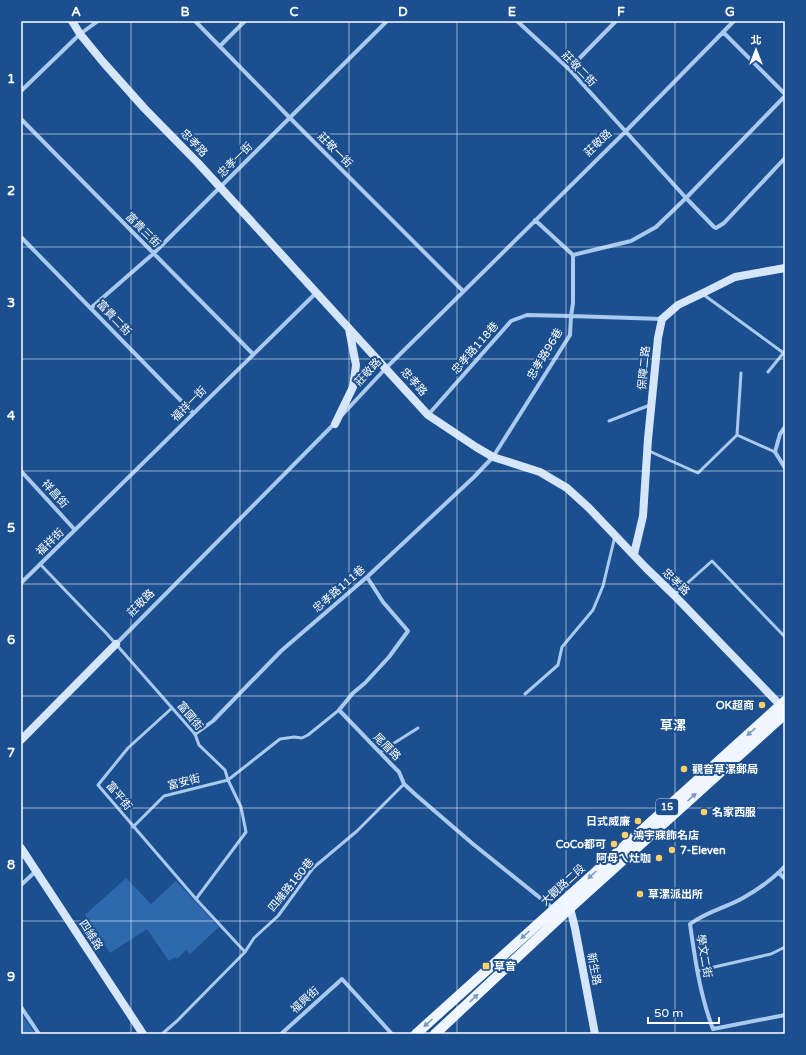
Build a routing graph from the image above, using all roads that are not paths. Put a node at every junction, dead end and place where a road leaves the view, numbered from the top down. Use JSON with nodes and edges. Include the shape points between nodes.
{"nodes":[{"id":1,"x":72,"y":21,"type":"edge"},
{"id":2,"x":98,"y":21,"type":"edge"},
{"id":3,"x":195,"y":21,"type":"edge"},
{"id":4,"x":245,"y":21,"type":"edge"},
{"id":5,"x":387,"y":21,"type":"edge"},
{"id":6,"x":517,"y":21,"type":"edge"},
{"id":7,"x":616,"y":21,"type":"edge"},
{"id":8,"x":734,"y":21,"type":"edge"},
{"id":9,"x":723,"y":32,"type":"junction"},
{"id":10,"x":80,"y":34,"type":"junction"},
{"id":11,"x":220,"y":46,"type":"junction"},
{"id":12,"x":569,"y":69,"type":"junction"},
{"id":13,"x":21,"y":91,"type":"edge"},
{"id":14,"x":785,"y":95,"type":"edge"},
{"id":15,"x":290,"y":118,"type":"junction"},
{"id":16,"x":21,"y":119,"type":"edge"},
{"id":17,"x":625,"y":132,"type":"junction"},
{"id":18,"x":785,"y":158,"type":"edge"},
{"id":19,"x":220,"y":188,"type":"junction"},
{"id":20,"x":686,"y":198,"type":"junction"},
{"id":21,"x":535,"y":220,"type":"junction"},
{"id":22,"x":21,"y":237,"type":"edge"},
{"id":23,"x":154,"y":253,"type":"junction"},
{"id":24,"x":573,"y":255,"type":"junction"},
{"id":25,"x":785,"y":268,"type":"edge"},
{"id":26,"x":463,"y":291,"type":"junction"},
{"id":27,"x":317,"y":292,"type":"junction"},
{"id":28,"x":703,"y":293,"type":"junction"},
{"id":29,"x":91,"y":308,"type":"junction"},
{"id":30,"x":571,"y":316,"type":"junction"},
{"id":31,"x":662,"y":319,"type":"junction"},
{"id":32,"x":349,"y":328,"type":"junction"},
{"id":33,"x":785,"y":352,"type":"edge"},
{"id":34,"x":253,"y":354,"type":"junction"},
{"id":35,"x":386,"y":368,"type":"junction"},
{"id":36,"x":768,"y":372,"type":"dead end"},
{"id":37,"x":741,"y":373,"type":"dead end"},
{"id":38,"x":652,"y":404,"type":"junction"},
{"id":39,"x":193,"y":412,"type":"junction"},
{"id":40,"x":428,"y":415,"type":"junction"},
{"id":41,"x":608,"y":421,"type":"dead end"},
{"id":42,"x":334,"y":424,"type":"junction"},
{"id":43,"x":785,"y":428,"type":"edge"},
{"id":44,"x":737,"y":436,"type":"junction"},
{"id":45,"x":647,"y":450,"type":"junction"},
{"id":46,"x":775,"y":452,"type":"junction"},
{"id":47,"x":493,"y":457,"type":"junction"},
{"id":48,"x":785,"y":468,"type":"edge"},
{"id":49,"x":21,"y":471,"type":"edge"},
{"id":50,"x":75,"y":530,"type":"junction"},
{"id":51,"x":615,"y":536,"type":"junction"},
{"id":52,"x":634,"y":554,"type":"junction"},
{"id":53,"x":40,"y":564,"type":"junction"},
{"id":54,"x":367,"y":577,"type":"junction"},
{"id":55,"x":21,"y":583,"type":"edge"},
{"id":56,"x":674,"y":595,"type":"junction"},
{"id":57,"x":785,"y":637,"type":"edge"},
{"id":58,"x":116,"y":644,"type":"junction"},
{"id":59,"x":525,"y":694,"type":"dead end"},
{"id":60,"x":172,"y":708,"type":"junction"},
{"id":61,"x":784,"y":708,"type":"edge"},
{"id":62,"x":339,"y":710,"type":"junction"},
{"id":63,"x":418,"y":728,"type":"dead end"},
{"id":64,"x":195,"y":734,"type":"junction"},
{"id":65,"x":21,"y":740,"type":"edge"},
{"id":66,"x":380,"y":752,"type":"junction"},
{"id":67,"x":228,"y":780,"type":"junction"},
{"id":68,"x":404,"y":784,"type":"junction"},
{"id":69,"x":134,"y":827,"type":"junction"},
{"id":70,"x":21,"y":848,"type":"edge"},
{"id":71,"x":785,"y":866,"type":"edge"},
{"id":72,"x":36,"y":871,"type":"junction"},
{"id":73,"x":779,"y":873,"type":"junction"},
{"id":74,"x":785,"y":879,"type":"edge"},
{"id":75,"x":21,"y":886,"type":"edge"},
{"id":76,"x":196,"y":899,"type":"junction"},
{"id":77,"x":570,"y":908,"type":"junction"},
{"id":78,"x":554,"y":909,"type":"junction"},
{"id":79,"x":785,"y":947,"type":"edge"},
{"id":80,"x":245,"y":952,"type":"junction"},
{"id":81,"x":697,"y":971,"type":"junction"},
{"id":82,"x":21,"y":1007,"type":"edge"},
{"id":83,"x":785,"y":1015,"type":"edge"},
{"id":84,"x":39,"y":1034,"type":"edge"},
{"id":85,"x":143,"y":1034,"type":"edge"},
{"id":86,"x":162,"y":1034,"type":"edge"},
{"id":87,"x":281,"y":1034,"type":"edge"},
{"id":88,"x":392,"y":1034,"type":"edge"},
{"id":89,"x":416,"y":1034,"type":"edge"},
{"id":90,"x":435,"y":1034,"type":"edge"},
{"id":91,"x":595,"y":1034,"type":"edge"}],
"edges":[{"from":1,"to":10,"type":"street","name":"忠孝路"},
{"from":2,"to":10,"type":"street"},
{"from":3,"to":11,"type":"street","name":"莊敬一街"},
{"from":4,"to":11,"type":"street"},
{"from":5,"to":15,"type":"street","name":"忠孝一街"},
{"from":6,"to":12,"type":"street","name":"莊敬二街"},
{"from":7,"to":12,"type":"street"},
{"from":8,"to":9,"type":"street","name":"莊敬路"},
{"from":9,"to":14,"type":"street"},
{"from":9,"to":17,"type":"street","name":"莊敬路"},
{"from":10,"to":13,"type":"street"},
{"from":10,"to":19,"type":"street","name":"忠孝路","via":[[140,103]]},
{"from":11,"to":15,"type":"street","name":"莊敬一街"},
{"from":12,"to":17,"type":"street","name":"莊敬二街"},
{"from":14,"to":20,"type":"street"},
{"from":15,"to":19,"type":"street","name":"忠孝一街"},
{"from":15,"to":26,"type":"street","name":"莊敬一街"},
{"from":16,"to":23,"type":"street","name":"富貴三街"},
{"from":17,"to":20,"type":"street","name":"莊敬二街"},
{"from":17,"to":21,"type":"street","name":"莊敬路"},
{"from":18,"to":20,"type":"street","name":"莊敬二街","via":[[724,223],[716,228]]},
{"from":19,"to":23,"type":"street","name":"忠孝一街"},
{"from":19,"to":27,"type":"street","name":"忠孝路"},
{"from":20,"to":24,"type":"street","via":[[656,227],[631,241]]},
{"from":21,"to":24,"type":"street"},
{"from":21,"to":26,"type":"street","name":"莊敬路"},
{"from":22,"to":29,"type":"street","name":"富貴二街"},
{"from":23,"to":29,"type":"street","name":"忠孝一街"},
{"from":23,"to":34,"type":"street","name":"富貴三街"},
{"from":24,"to":30,"type":"street","name":"忠孝路96巷"},
{"from":25,"to":28,"type":"street","via":[[735,276]]},
{"from":26,"to":35,"type":"street","name":"莊敬路"},
{"from":27,"to":32,"type":"street","name":"忠孝路"},
{"from":27,"to":34,"type":"street","name":"福祥一街"},
{"from":28,"to":31,"type":"street","via":[[678,304]]},
{"from":28,"to":33,"type":"lane"},
{"from":29,"to":39,"type":"street","name":"富貴二街"},
{"from":30,"to":31,"type":"street"},
{"from":30,"to":40,"type":"street","name":"忠孝路118巷","via":[[527,316],[511,321]]},
{"from":30,"to":47,"type":"street","name":"忠孝路96巷","via":[[570,335]]},
{"from":31,"to":38,"type":"street","name":"保障二路"},
{"from":32,"to":35,"type":"street","name":"忠孝路"},
{"from":32,"to":42,"type":"street","via":[[356,365],[353,388]]},
{"from":33,"to":36,"type":"lane"},
{"from":34,"to":39,"type":"street","name":"福祥一街"},
{"from":35,"to":40,"type":"street","name":"忠孝路"},
{"from":35,"to":42,"type":"street","name":"莊敬路"},
{"from":37,"to":44,"type":"lane"},
{"from":38,"to":41,"type":"lane"},
{"from":38,"to":45,"type":"street","name":"保障二路"},
{"from":39,"to":50,"type":"street","name":"福祥一街"},
{"from":40,"to":47,"type":"street","name":"忠孝路"},
{"from":42,"to":58,"type":"street","name":"莊敬路"},
{"from":43,"to":46,"type":"street","via":[[780,434]]},
{"from":44,"to":45,"type":"lane","via":[[698,473]]},
{"from":44,"to":46,"type":"lane"},
{"from":45,"to":52,"type":"street","name":"保障二路","via":[[643,516]]},
{"from":46,"to":48,"type":"street"},
{"from":47,"to":51,"type":"street","name":"忠孝路","via":[[540,472],[567,488]]},
{"from":47,"to":54,"type":"street","name":"忠孝路111巷"},
{"from":49,"to":50,"type":"street","name":"祥昌街"},
{"from":50,"to":53,"type":"street","name":"福祥街"},
{"from":51,"to":52,"type":"street","name":"忠孝路"},
{"from":51,"to":59,"type":"lane","via":[[603,586],[593,610],[562,647],[558,665]]},
{"from":52,"to":56,"type":"street","name":"忠孝路"},
{"from":53,"to":55,"type":"street","name":"福祥街"},
{"from":53,"to":58,"type":"lane","name":"富國街"},
{"from":54,"to":62,"type":"street","via":[[383,602],[408,632],[390,657]]},
{"from":54,"to":64,"type":"street","name":"忠孝路111巷","via":[[281,651],[213,721]]},
{"from":56,"to":57,"type":"lane","via":[[712,561]]},
{"from":56,"to":61,"type":"street","name":"忠孝路"},
{"from":58,"to":60,"type":"lane","name":"富國街"},
{"from":58,"to":65,"type":"street","name":"莊敬路"},
{"from":60,"to":64,"type":"lane","name":"富國街"},
{"from":60,"to":69,"type":"lane","name":"富平街","via":[[128,748],[98,785]]},
{"from":77,"to":61,"type":"main road","name":"大觀路二段","number":"15","one_way":true},
{"from":61,"to":78,"type":"main road","name":"大觀路二段","number":"15","one_way":true},
{"from":62,"to":66,"type":"street","name":"尾厝路"},
{"from":62,"to":67,"type":"lane","via":[[302,738],[280,739]]},
{"from":63,"to":66,"type":"lane"},
{"from":64,"to":67,"type":"lane","name":"富國街","via":[[199,744],[225,770]]},
{"from":66,"to":68,"type":"street","name":"尾厝路","via":[[399,772]]},
{"from":67,"to":69,"type":"lane","name":"富安街","via":[[164,796]]},
{"from":67,"to":76,"type":"lane","name":"富國街","via":[[241,807],[246,832]]},
{"from":68,"to":78,"type":"street","name":"尾厝路"},
{"from":68,"to":80,"type":"lane","name":"四維路180巷","via":[[357,831],[313,868],[278,916],[254,938]]},
{"from":69,"to":76,"type":"lane","name":"富平街"},
{"from":70,"to":72,"type":"street","name":"四維路"},
{"from":71,"to":73,"type":"street","name":"學文二街"},
{"from":72,"to":75,"type":"street"},
{"from":72,"to":85,"type":"street","name":"四維路"},
{"from":73,"to":74,"type":"street"},
{"from":73,"to":81,"type":"street","name":"學文二街","via":[[743,898],[690,924]]},
{"from":76,"to":80,"type":"lane","name":"富平街"},
{"from":77,"to":78,"type":"street"},
{"from":90,"to":77,"type":"main road","name":"大觀路二段","number":"15","one_way":true},
{"from":77,"to":91,"type":"street","name":"新生路"},
{"from":78,"to":89,"type":"main road","name":"大觀路二段","number":"15","one_way":true},
{"from":79,"to":81,"type":"lane","via":[[770,954]]},
{"from":80,"to":86,"type":"lane","name":"四維路180巷"},
{"from":81,"to":83,"type":"street","name":"學文二街","via":[[713,1029]]},
{"from":82,"to":84,"type":"street"},
{"from":87,"to":88,"type":"street","name":"福興街","via":[[342,979]]}]}
